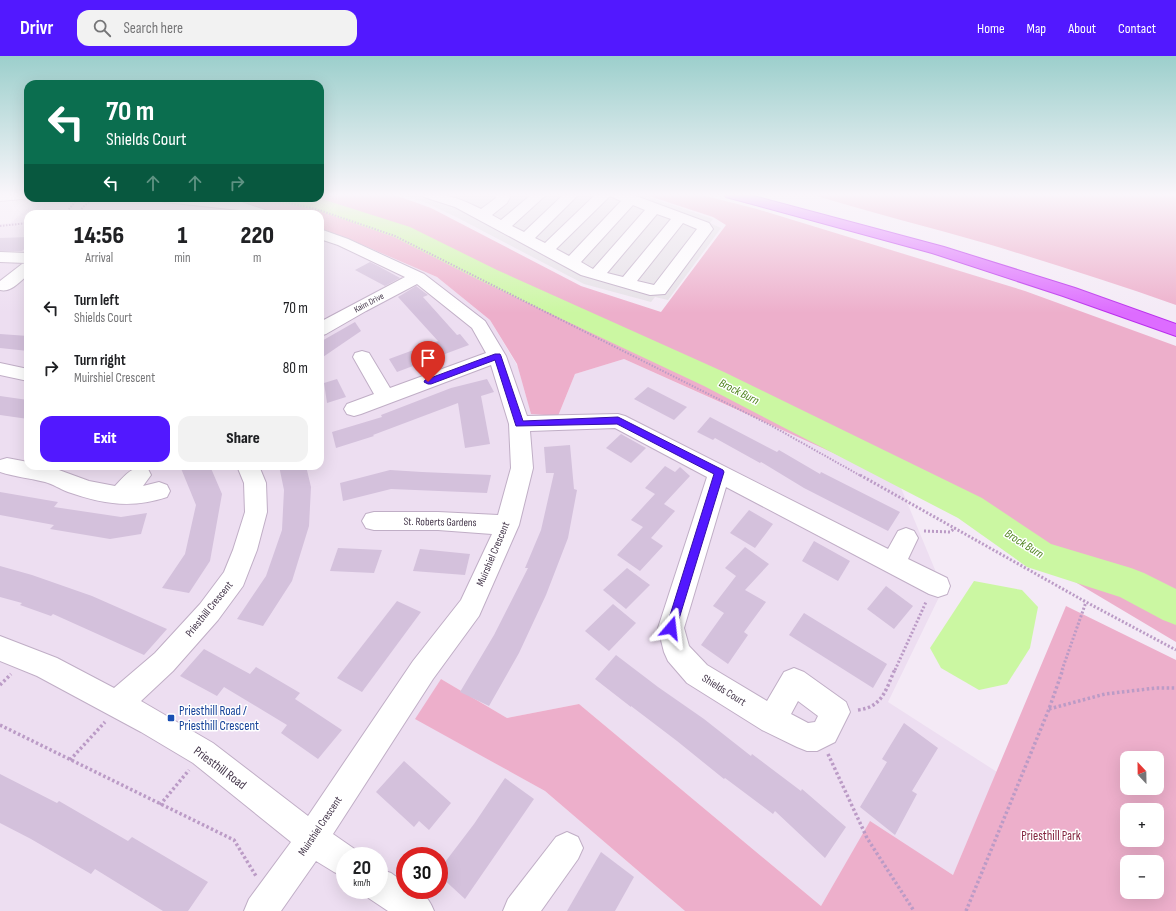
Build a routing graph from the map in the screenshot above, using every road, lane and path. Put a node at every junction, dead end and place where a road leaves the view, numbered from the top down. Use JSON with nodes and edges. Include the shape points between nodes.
{"nodes":[{"id":1,"x":389,"y":234,"type":"edge"},
{"id":2,"x":515,"y":234,"type":"edge"},
{"id":3,"x":530,"y":234,"type":"edge"},
{"id":4,"x":563,"y":234,"type":"edge"},
{"id":5,"x":598,"y":234,"type":"edge"},
{"id":6,"x":632,"y":234,"type":"edge"},
{"id":7,"x":666,"y":234,"type":"edge"},
{"id":8,"x":701,"y":234,"type":"edge"},
{"id":9,"x":877,"y":234,"type":"edge"},
{"id":10,"x":919,"y":234,"type":"edge"},
{"id":11,"x":324,"y":235,"type":"edge"},
{"id":12,"x":525,"y":239,"type":"junction"},
{"id":13,"x":547,"y":250,"type":"junction"},
{"id":14,"x":0,"y":257,"type":"edge"},
{"id":15,"x":24,"y":258,"type":"edge"},
{"id":16,"x":571,"y":263,"type":"junction"},
{"id":17,"x":24,"y":270,"type":"edge"},
{"id":18,"x":597,"y":274,"type":"junction"},
{"id":19,"x":418,"y":277,"type":"junction"},
{"id":20,"x":627,"y":283,"type":"junction"},
{"id":21,"x":4,"y":286,"type":"dead end"},
{"id":22,"x":1176,"y":316,"type":"edge"},
{"id":23,"x":324,"y":328,"type":"edge"},
{"id":24,"x":1176,"y":330,"type":"edge"},
{"id":25,"x":497,"y":356,"type":"junction"},
{"id":26,"x":362,"y":357,"type":"dead end"},
{"id":27,"x":0,"y":370,"type":"edge"},
{"id":28,"x":24,"y":374,"type":"edge"},
{"id":29,"x":386,"y":397,"type":"junction"},
{"id":30,"x":354,"y":409,"type":"dead end"},
{"id":31,"x":519,"y":424,"type":"junction"},
{"id":32,"x":8,"y":466,"type":"dead end"},
{"id":33,"x":24,"y":467,"type":"edge"},
{"id":34,"x":56,"y":470,"type":"edge"},
{"id":35,"x":250,"y":470,"type":"edge"},
{"id":36,"x":719,"y":472,"type":"junction"},
{"id":37,"x":140,"y":475,"type":"dead end"},
{"id":38,"x":159,"y":491,"type":"dead end"},
{"id":39,"x":119,"y":496,"type":"junction"},
{"id":40,"x":374,"y":521,"type":"dead end"},
{"id":41,"x":507,"y":525,"type":"junction"},
{"id":42,"x":956,"y":528,"type":"junction"},
{"id":43,"x":906,"y":538,"type":"joint"},
{"id":44,"x":894,"y":562,"type":"junction"},
{"id":45,"x":936,"y":585,"type":"joint"},
{"id":46,"x":1086,"y":602,"type":"junction"},
{"id":47,"x":0,"y":648,"type":"edge"},
{"id":48,"x":1176,"y":650,"type":"edge"},
{"id":49,"x":1176,"y":688,"type":"edge"},
{"id":50,"x":119,"y":705,"type":"junction"},
{"id":51,"x":1049,"y":710,"type":"junction"},
{"id":52,"x":836,"y":712,"type":"junction"},
{"id":53,"x":772,"y":720,"type":"junction"},
{"id":54,"x":0,"y":725,"type":"edge"},
{"id":55,"x":817,"y":737,"type":"junction"},
{"id":56,"x":203,"y":753,"type":"junction"},
{"id":57,"x":70,"y":760,"type":"junction"},
{"id":58,"x":160,"y":805,"type":"junction"},
{"id":59,"x":312,"y":839,"type":"junction"},
{"id":60,"x":567,"y":848,"type":"dead end"},
{"id":61,"x":336,"y":855,"type":"edge"},
{"id":62,"x":265,"y":905,"type":"edge"},
{"id":63,"x":520,"y":911,"type":"edge"},
{"id":64,"x":914,"y":911,"type":"edge"},
{"id":65,"x":966,"y":911,"type":"edge"}],
"edges":[{"from":1,"to":42,"type":"path","via":[[772,426]]},
{"from":2,"to":12,"type":"street"},
{"from":3,"to":12,"type":"street"},
{"from":4,"to":13,"type":"street"},
{"from":5,"to":16,"type":"street"},
{"from":6,"to":18,"type":"street"},
{"from":7,"to":20,"type":"street"},
{"from":8,"to":20,"type":"street","via":[[659,290]]},
{"from":9,"to":24,"type":"highway","via":[[958,256]]},
{"from":10,"to":22,"type":"highway","via":[[1050,272]]},
{"from":11,"to":19,"type":"street","name":"Muirshiel Crescent"},
{"from":12,"to":13,"type":"street"},
{"from":13,"to":16,"type":"street"},
{"from":14,"to":15,"type":"street"},
{"from":16,"to":18,"type":"street","via":[[587,272]]},
{"from":17,"to":21,"type":"street"},
{"from":18,"to":20,"type":"street"},
{"from":19,"to":23,"type":"street","name":"Kaim Drive"},
{"from":19,"to":25,"type":"street","name":"Muirshiel Crescent","via":[[479,325]]},
{"from":25,"to":29,"type":"street"},
{"from":25,"to":31,"type":"street","name":"Muirshiel Crescent"},
{"from":26,"to":29,"type":"street"},
{"from":27,"to":28,"type":"street"},
{"from":29,"to":30,"type":"street"},
{"from":31,"to":36,"type":"street","via":[[618,420]]},
{"from":31,"to":41,"type":"street","name":"Muirshiel Crescent","via":[[522,468]]},
{"from":32,"to":33,"type":"street"},
{"from":34,"to":39,"type":"street","via":[[66,482],[96,492]]},
{"from":35,"to":50,"type":"street","name":"Priesthill Crescent","via":[[256,483],[256,512],[234,578],[209,612],[164,662]]},
{"from":36,"to":44,"type":"street"},
{"from":36,"to":53,"type":"street","name":"Shields Court","via":[[671,628],[677,652],[697,674]]},
{"from":37,"to":39,"type":"street"},
{"from":38,"to":39,"type":"street","via":[[145,495]]},
{"from":40,"to":41,"type":"street","name":"St. Roberts Gardens"},
{"from":41,"to":59,"type":"street","name":"Muirshiel Crescent","via":[[470,608],[423,670]]},
{"from":42,"to":43,"type":"path","via":[[950,532],[913,531]]},
{"from":42,"to":46,"type":"path"},
{"from":43,"to":44,"type":"street"},
{"from":44,"to":45,"type":"street"},
{"from":45,"to":52,"type":"path","via":[[881,700],[866,709]]},
{"from":46,"to":48,"type":"path"},
{"from":46,"to":51,"type":"path"},
{"from":47,"to":50,"type":"street","name":"Priesthill Road","via":[[47,666]]},
{"from":49,"to":51,"type":"path","via":[[1105,694]]},
{"from":50,"to":56,"type":"street","name":"Priesthill Road"},
{"from":50,"to":57,"type":"path"},
{"from":51,"to":65,"type":"path"},
{"from":52,"to":53,"type":"street","via":[[794,681]]},
{"from":52,"to":55,"type":"street","via":[[825,732]]},
{"from":53,"to":55,"type":"street","name":"Shields Court","via":[[807,737]]},
{"from":54,"to":57,"type":"path"},
{"from":55,"to":64,"type":"path","via":[[830,757],[868,838]]},
{"from":56,"to":58,"type":"path"},
{"from":56,"to":59,"type":"street","name":"Priesthill Road"},
{"from":57,"to":58,"type":"path"},
{"from":58,"to":62,"type":"path","via":[[234,840]]},
{"from":59,"to":61,"type":"street","name":"Priesthill Road"},
{"from":59,"to":62,"type":"street","name":"Muirshiel Crescent"},
{"from":60,"to":63,"type":"street"}]}
